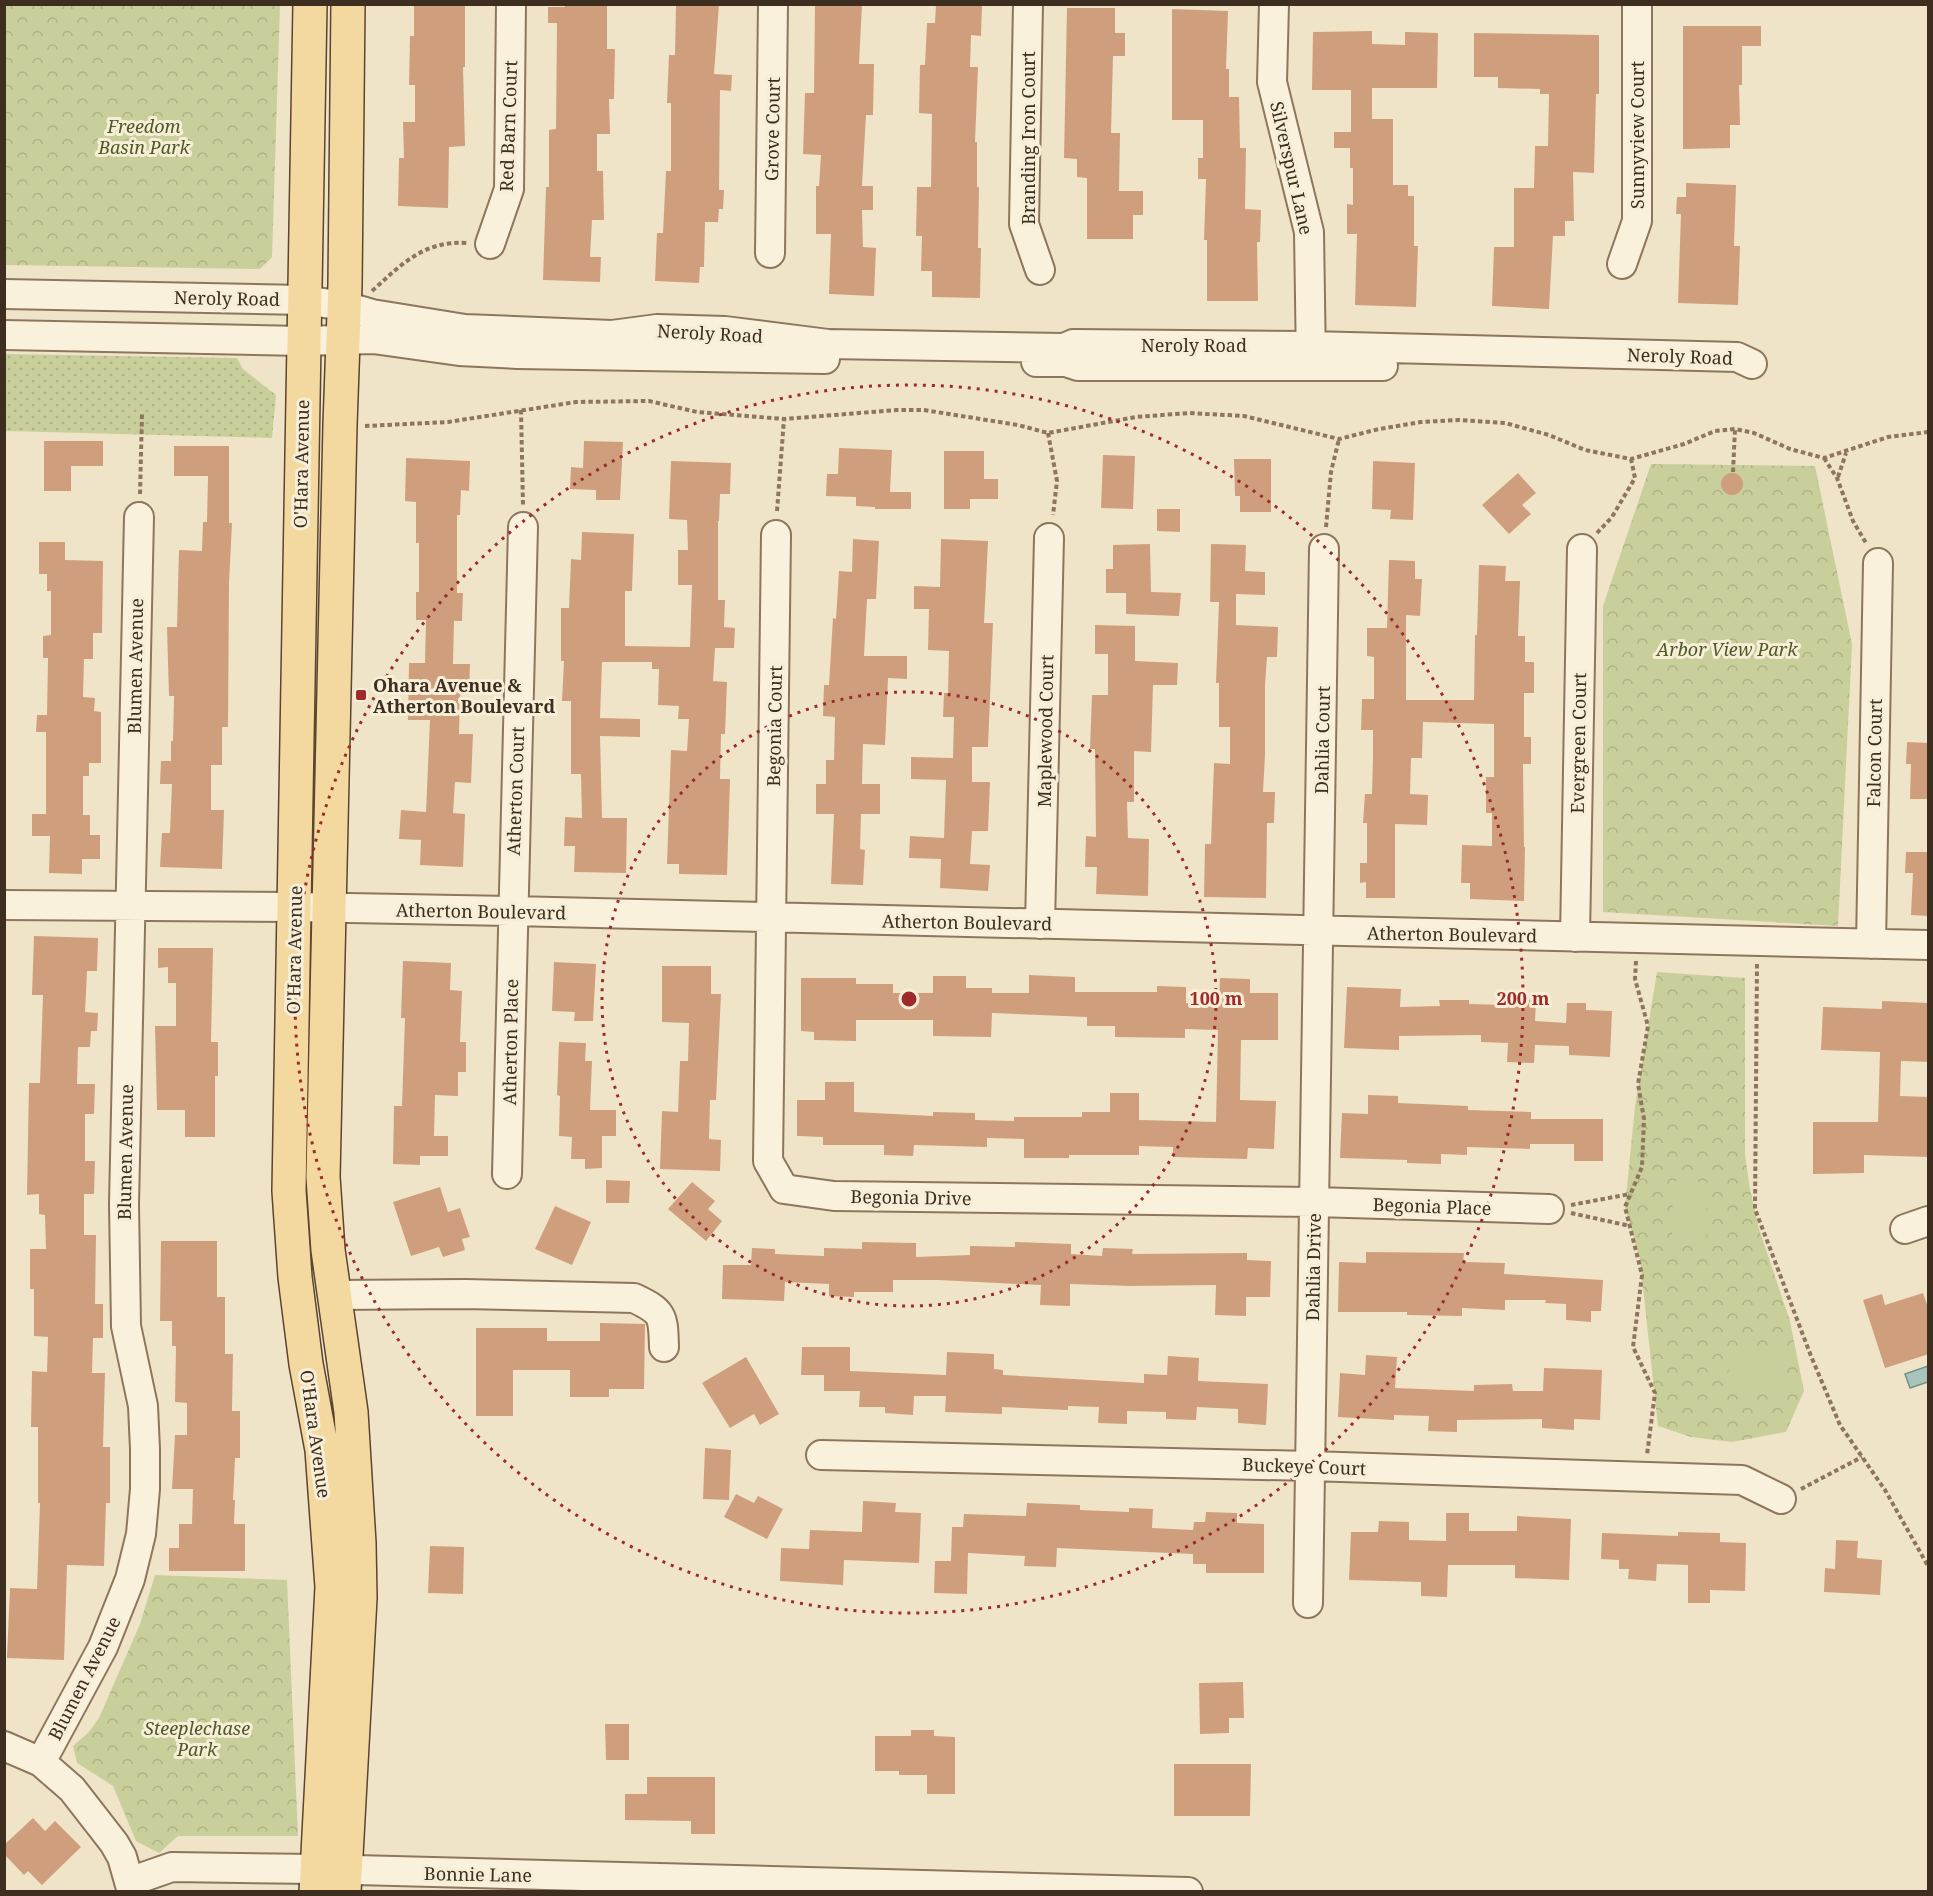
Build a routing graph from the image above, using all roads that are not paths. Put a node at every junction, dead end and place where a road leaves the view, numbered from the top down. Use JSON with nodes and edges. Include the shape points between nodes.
{"nodes":[{"id":1,"x":310,"y":4,"type":"edge"},
{"id":2,"x":348,"y":4,"type":"edge"},
{"id":3,"x":511,"y":4,"type":"edge"},
{"id":4,"x":773,"y":4,"type":"edge"},
{"id":5,"x":1028,"y":4,"type":"edge"},
{"id":6,"x":1274,"y":4,"type":"edge"},
{"id":7,"x":1637,"y":4,"type":"edge"},
{"id":8,"x":490,"y":244,"type":"road end"},
{"id":9,"x":770,"y":253,"type":"dead end"},
{"id":10,"x":1622,"y":264,"type":"dead end"},
{"id":11,"x":1040,"y":270,"type":"dead end"},
{"id":12,"x":4,"y":294,"type":"edge"},
{"id":13,"x":357,"y":299,"type":"junction"},
{"id":14,"x":304,"y":300,"type":"junction"},
{"id":15,"x":4,"y":335,"type":"edge"},
{"id":16,"x":303,"y":340,"type":"junction"},
{"id":17,"x":344,"y":340,"type":"junction"},
{"id":18,"x":1311,"y":357,"type":"junction"},
{"id":19,"x":139,"y":518,"type":"road end"},
{"id":20,"x":523,"y":526,"type":"road end"},
{"id":21,"x":777,"y":535,"type":"road end"},
{"id":22,"x":1049,"y":538,"type":"road end"},
{"id":23,"x":1324,"y":549,"type":"road end"},
{"id":24,"x":1582,"y":549,"type":"road end"},
{"id":25,"x":1878,"y":563,"type":"road end"},
{"id":26,"x":4,"y":905,"type":"edge"},
{"id":27,"x":129,"y":906,"type":"junction"},
{"id":28,"x":295,"y":907,"type":"junction"},
{"id":29,"x":328,"y":908,"type":"junction"},
{"id":30,"x":512,"y":911,"type":"junction"},
{"id":31,"x":772,"y":917,"type":"junction"},
{"id":32,"x":1040,"y":924,"type":"junction"},
{"id":33,"x":1319,"y":931,"type":"junction"},
{"id":34,"x":1575,"y":937,"type":"junction"},
{"id":35,"x":1871,"y":944,"type":"junction"},
{"id":36,"x":1929,"y":945,"type":"edge"},
{"id":37,"x":507,"y":1174,"type":"dead end"},
{"id":38,"x":1315,"y":1202,"type":"junction"},
{"id":39,"x":1549,"y":1209,"type":"road end"},
{"id":40,"x":334,"y":1294,"type":"junction"},
{"id":41,"x":664,"y":1347,"type":"dead end"},
{"id":42,"x":821,"y":1455,"type":"dead end"},
{"id":43,"x":1310,"y":1466,"type":"junction"},
{"id":44,"x":1781,"y":1499,"type":"road end"},
{"id":45,"x":1308,"y":1603,"type":"dead end"},
{"id":46,"x":4,"y":1746,"type":"edge"},
{"id":47,"x":41,"y":1762,"type":"junction"},
{"id":48,"x":330,"y":1881,"type":"edge"},
{"id":49,"x":758,"y":1886,"type":"edge"},
{"id":50,"x":130,"y":1887,"type":"edge"},
{"id":51,"x":903,"y":1888,"type":"edge"},
{"id":52,"x":1036,"y":1890,"type":"edge"},
{"id":53,"x":1188,"y":1892,"type":"edge"}],
"edges":[{"from":1,"to":14,"type":"main road","name":"O'Hara Avenue"},
{"from":2,"to":13,"type":"main road","name":"O'Hara Avenue"},
{"from":3,"to":8,"type":"street","name":"Red Barn Court","via":[[509,189]]},
{"from":4,"to":9,"type":"street","name":"Grove Court"},
{"from":5,"to":11,"type":"street","name":"Branding Iron Court","via":[[1024,224]]},
{"from":6,"to":18,"type":"street","name":"Silverspur Lane","via":[[1272,82],[1309,232]]},
{"from":7,"to":10,"type":"street","name":"Sunnyview Court","via":[[1637,221]]},
{"from":12,"to":14,"type":"street","name":"Neroly Road"},
{"from":13,"to":14,"type":"street","name":"Neroly Road"},
{"from":13,"to":17,"type":"main road","name":"O'Hara Avenue"},
{"from":13,"to":18,"type":"street","name":"Neroly Road","via":[[372,314],[465,329],[612,335],[657,329],[724,331],[828,344],[1064,348],[1073,344]]},
{"from":14,"to":16,"type":"main road","name":"O'Hara Avenue"},
{"from":15,"to":16,"type":"street","name":"Neroly Road"},
{"from":16,"to":17,"type":"street","name":"Neroly Road"},
{"from":16,"to":28,"type":"main road","name":"O'Hara Avenue"},
{"from":17,"to":18,"type":"street","name":"Neroly Road","via":[[373,339],[459,351],[518,354],[1066,362],[1078,366]]},
{"from":17,"to":29,"type":"main road","name":"O'Hara Avenue"},
{"from":18,"to":18,"type":"street","name":"Neroly Road","via":[[1361,366],[1736,371],[1752,364],[1737,357]]},
{"from":19,"to":27,"type":"street","name":"Blumen Avenue"},
{"from":20,"to":30,"type":"street","name":"Atherton Court"},
{"from":21,"to":31,"type":"street","name":"Begonia Court"},
{"from":22,"to":32,"type":"street","name":"Maplewood Court"},
{"from":23,"to":33,"type":"street","name":"Dahlia Court"},
{"from":24,"to":34,"type":"street","name":"Evergreen Court"},
{"from":25,"to":35,"type":"street","name":"Falcon Court"},
{"from":26,"to":27,"type":"street","name":"Atherton Boulevard"},
{"from":27,"to":28,"type":"street","name":"Atherton Boulevard"},
{"from":27,"to":47,"type":"street","name":"Blumen Avenue","via":[[126,1326],[143,1406],[141,1534],[130,1579],[103,1647]]},
{"from":28,"to":29,"type":"street","name":"Atherton Boulevard"},
{"from":28,"to":48,"type":"main road","name":"O'Hara Avenue","via":[[289,1191],[306,1364],[322,1450],[332,1587]]},
{"from":29,"to":30,"type":"street","name":"Atherton Boulevard"},
{"from":29,"to":40,"type":"main road","name":"O'Hara Avenue","via":[[323,1177]]},
{"from":30,"to":31,"type":"street","name":"Atherton Boulevard"},
{"from":30,"to":37,"type":"street","name":"Atherton Place"},
{"from":31,"to":32,"type":"street","name":"Atherton Boulevard"},
{"from":31,"to":38,"type":"street","name":"Begonia Drive","via":[[768,1161],[784,1189],[834,1196]]},
{"from":32,"to":33,"type":"street","name":"Atherton Boulevard"},
{"from":33,"to":34,"type":"street","name":"Atherton Boulevard"},
{"from":33,"to":38,"type":"street","name":"Dahlia Drive"},
{"from":34,"to":35,"type":"street","name":"Atherton Boulevard"},
{"from":35,"to":36,"type":"street","name":"Atherton Boulevard"},
{"from":38,"to":39,"type":"street","name":"Begonia Place"},
{"from":38,"to":43,"type":"street","name":"Dahlia Drive"},
{"from":40,"to":41,"type":"street","via":[[634,1298],[652,1306],[663,1319]]},
{"from":40,"to":48,"type":"main road","name":"O'Hara Avenue","via":[[351,1412],[360,1588]]},
{"from":42,"to":43,"type":"street","name":"Buckeye Court"},
{"from":43,"to":44,"type":"street","name":"Buckeye Court","via":[[1742,1479]]},
{"from":43,"to":45,"type":"street","name":"Dahlia Drive"},
{"from":46,"to":47,"type":"street"},
{"from":47,"to":50,"type":"street","via":[[72,1789],[114,1843]]},
{"from":48,"to":49,"type":"street","name":"Bonnie Lane"},
{"from":48,"to":50,"type":"street","name":"Bonnie Lane","via":[[172,1867]]},
{"from":49,"to":51,"type":"street","name":"Bonnie Lane"},
{"from":51,"to":52,"type":"street","name":"Bonnie Lane"},
{"from":52,"to":53,"type":"street","name":"Bonnie Lane"}]}
